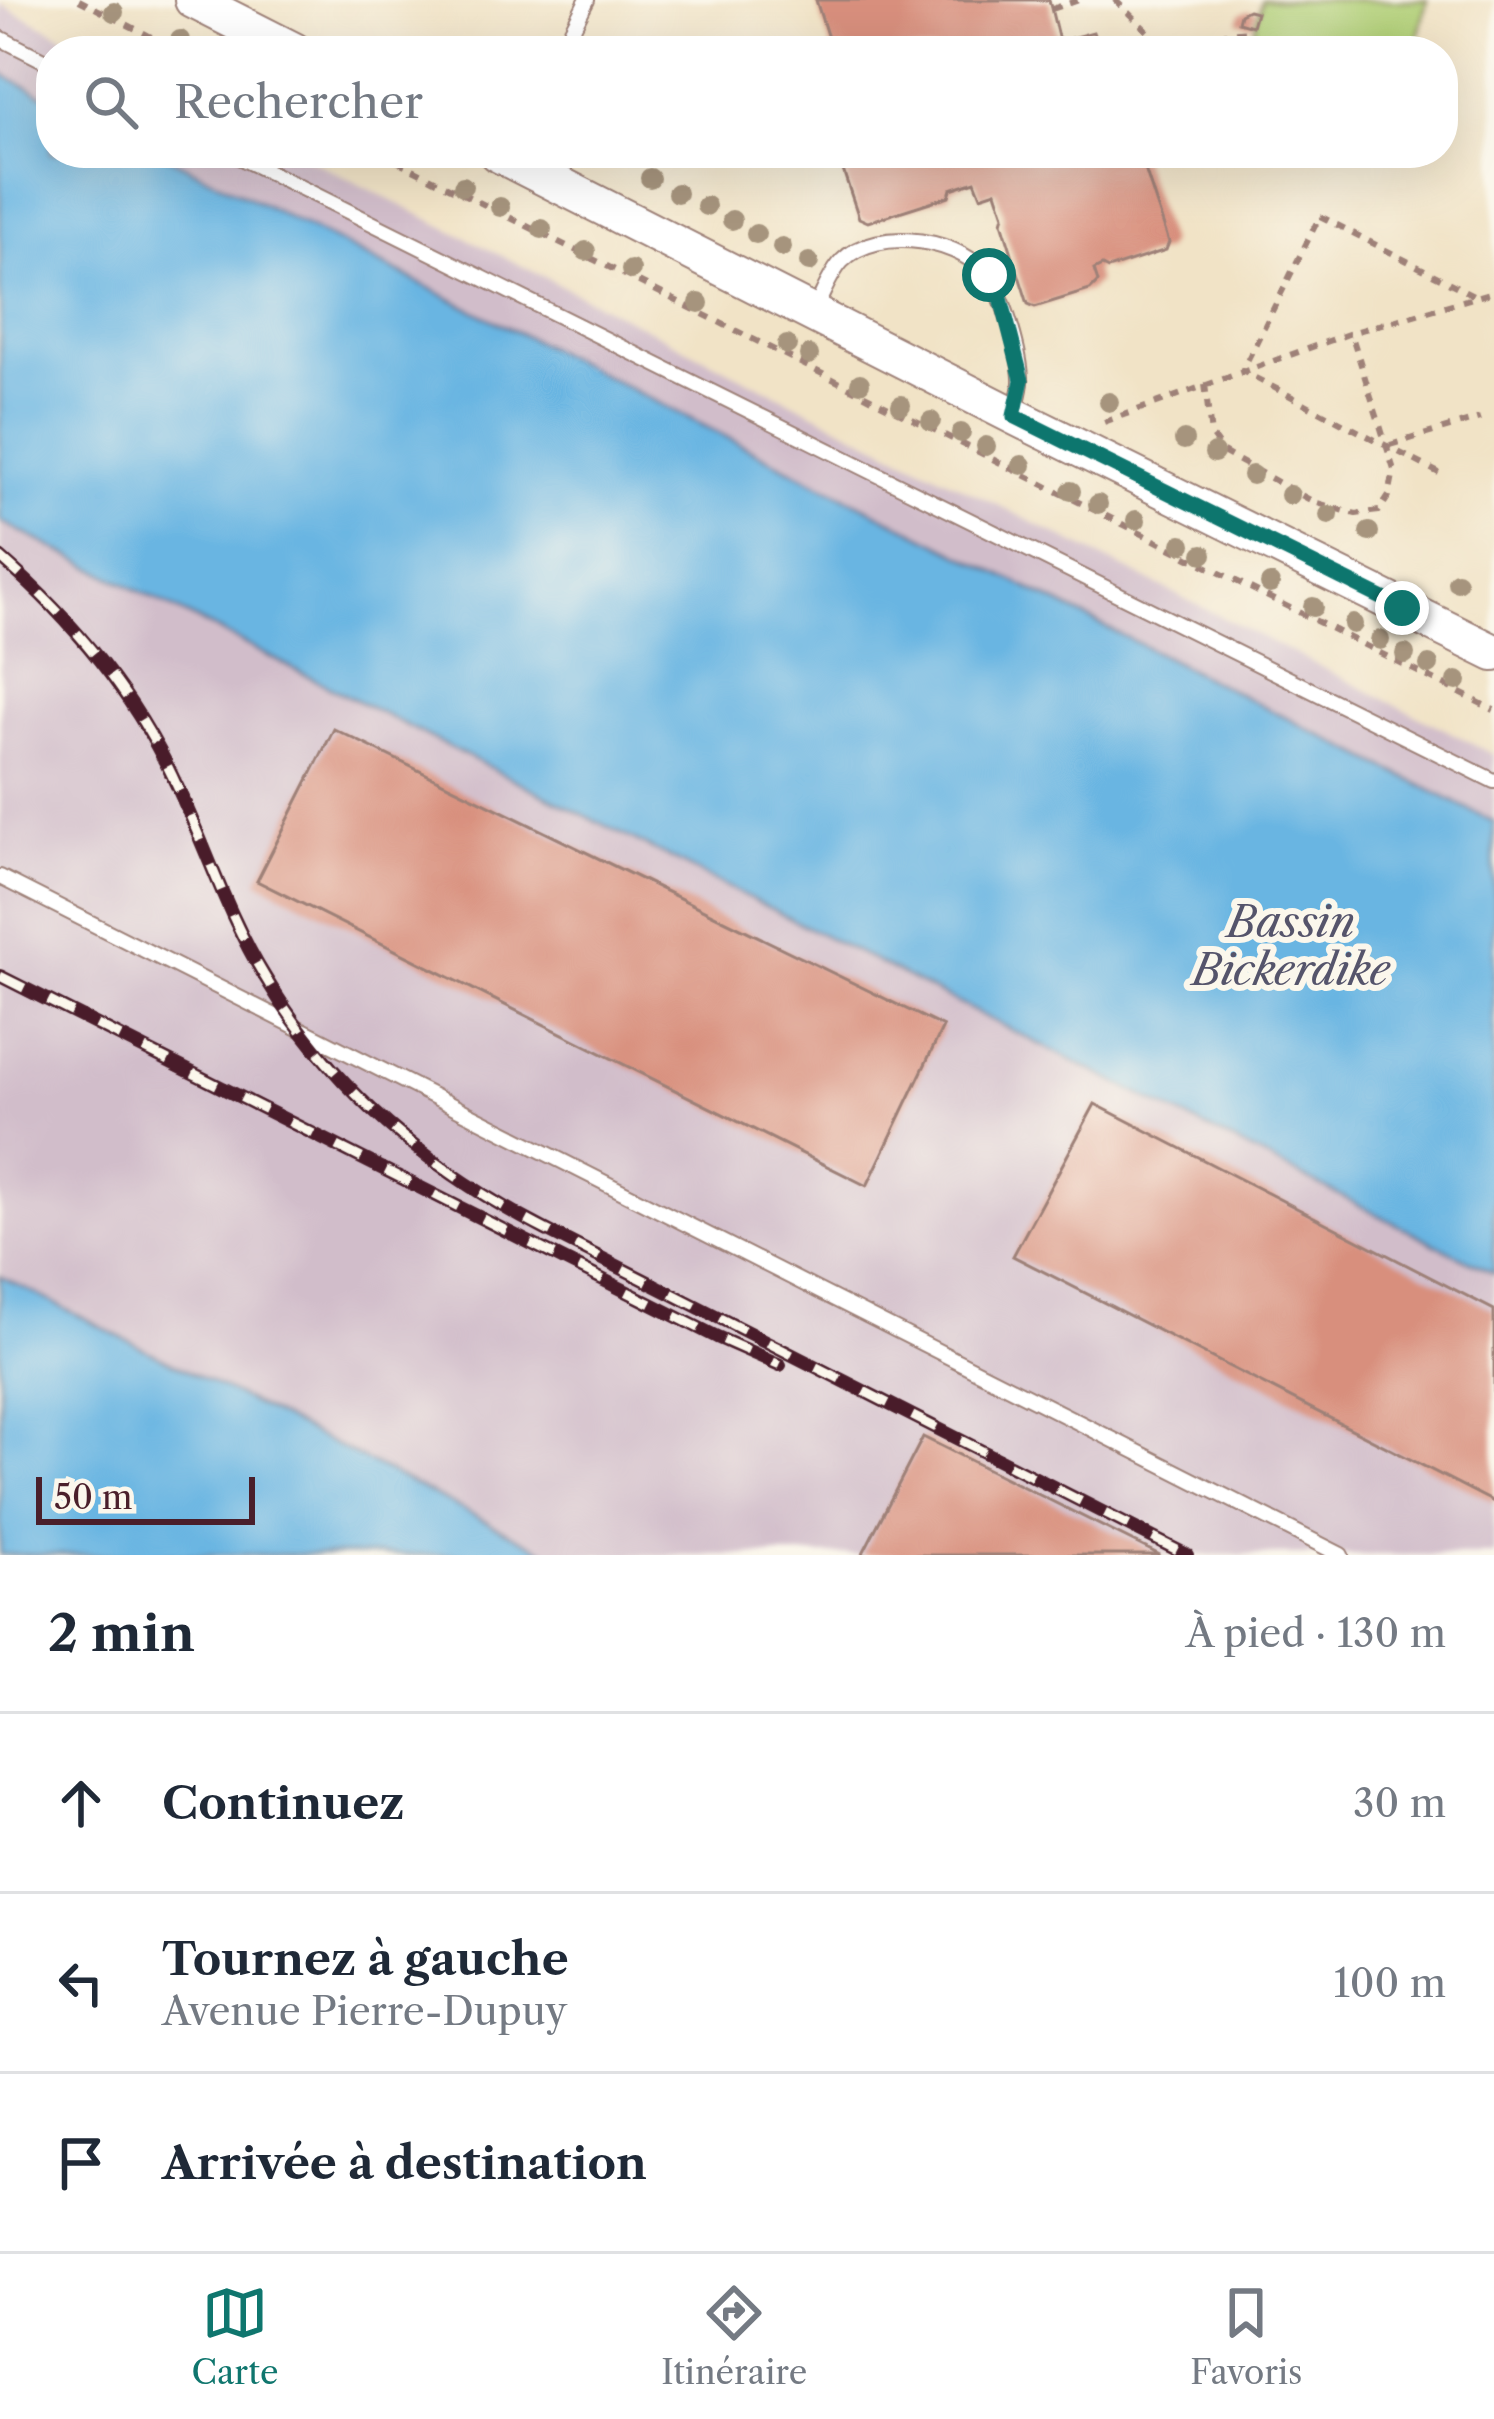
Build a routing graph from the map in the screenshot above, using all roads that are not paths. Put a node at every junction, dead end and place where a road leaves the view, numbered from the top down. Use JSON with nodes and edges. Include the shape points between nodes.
{"nodes":[{"id":1,"x":193,"y":0,"type":"edge"},
{"id":2,"x":587,"y":0,"type":"edge"},
{"id":3,"x":264,"y":36,"type":"edge"},
{"id":4,"x":569,"y":36,"type":"edge"},
{"id":5,"x":0,"y":38,"type":"edge"},
{"id":6,"x":36,"y":56,"type":"edge"},
{"id":7,"x":261,"y":168,"type":"edge"},
{"id":8,"x":531,"y":168,"type":"edge"},
{"id":9,"x":813,"y":314,"type":"junction"},
{"id":10,"x":1014,"y":416,"type":"junction"},
{"id":11,"x":1494,"y":653,"type":"edge"},
{"id":12,"x":1494,"y":781,"type":"edge"},
{"id":13,"x":0,"y":878,"type":"edge"},
{"id":14,"x":1341,"y":1555,"type":"edge"}],
"edges":[{"from":1,"to":3,"type":"street"},
{"from":2,"to":4,"type":"lane"},
{"from":5,"to":6,"type":"lane"},
{"from":7,"to":12,"type":"lane"},
{"from":8,"to":9,"type":"street"},
{"from":9,"to":10,"type":"street"},
{"from":9,"to":10,"type":"lane","via":[[847,256],[892,240],[935,243],[989,275],[1001,298],[1022,380]]},
{"from":10,"to":11,"type":"street"},
{"from":13,"to":14,"type":"lane"}]}
